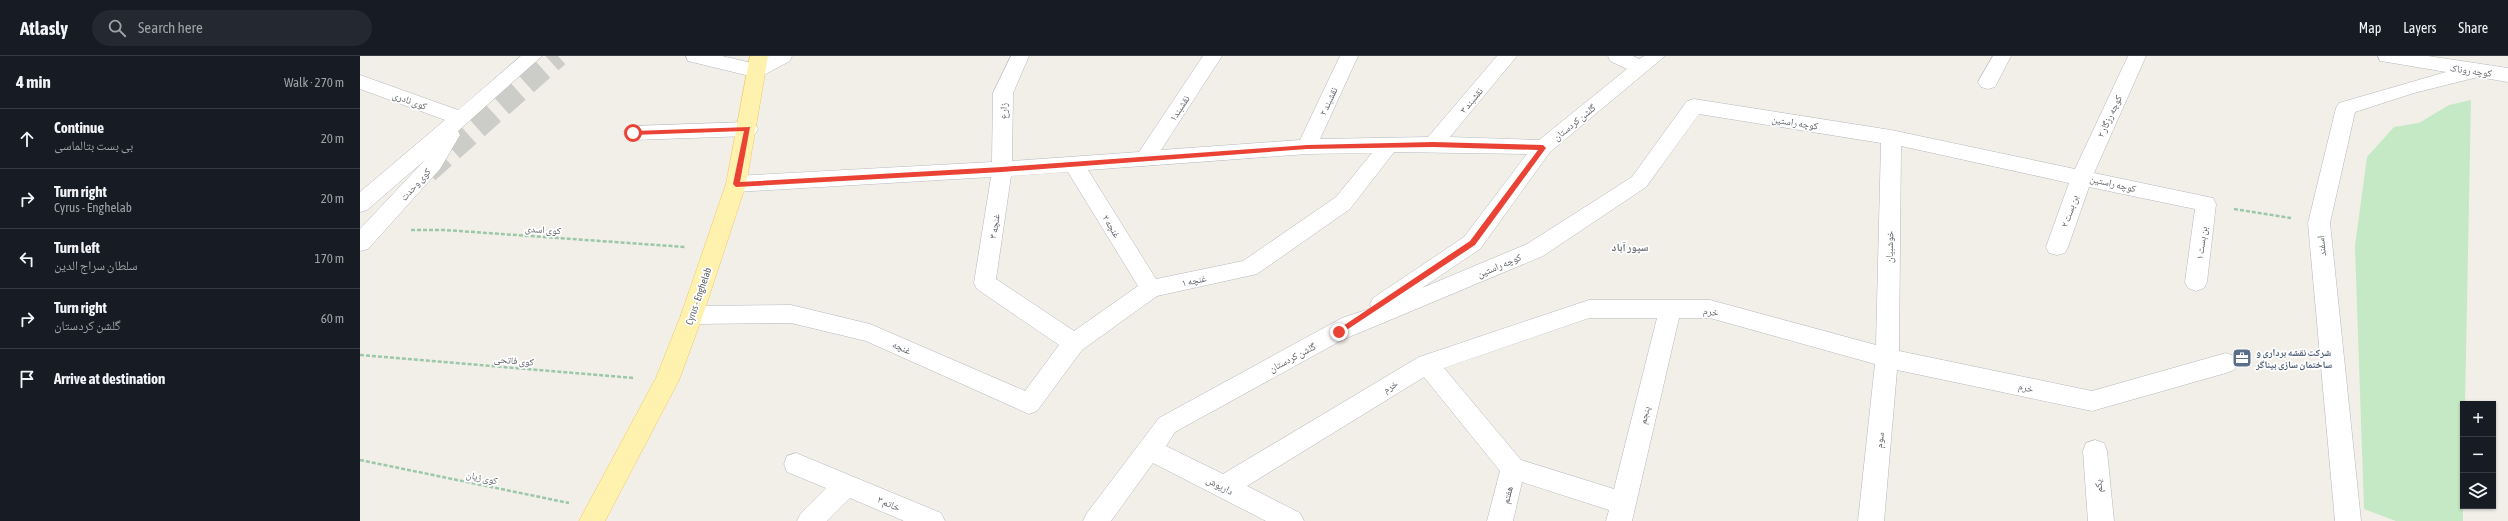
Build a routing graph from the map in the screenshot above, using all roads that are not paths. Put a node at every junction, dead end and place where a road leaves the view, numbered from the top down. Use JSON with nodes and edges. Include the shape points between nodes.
{"nodes":[{"id":1,"x":533,"y":56,"type":"edge"},
{"id":2,"x":695,"y":56,"type":"edge"},
{"id":3,"x":783,"y":56,"type":"edge"},
{"id":4,"x":1020,"y":56,"type":"edge"},
{"id":5,"x":1212,"y":56,"type":"edge"},
{"id":6,"x":1349,"y":56,"type":"edge"},
{"id":7,"x":1508,"y":56,"type":"edge"},
{"id":8,"x":1617,"y":56,"type":"edge"},
{"id":9,"x":1656,"y":56,"type":"edge"},
{"id":10,"x":2002,"y":56,"type":"edge"},
{"id":11,"x":2137,"y":56,"type":"edge"},
{"id":12,"x":2387,"y":56,"type":"edge"},
{"id":13,"x":758,"y":64,"type":"edge"},
{"id":14,"x":1641,"y":68,"type":"junction"},
{"id":15,"x":2475,"y":71,"type":"junction"},
{"id":16,"x":2508,"y":75,"type":"edge"},
{"id":17,"x":360,"y":82,"type":"edge"},
{"id":18,"x":1988,"y":82,"type":"dead end"},
{"id":19,"x":460,"y":118,"type":"junction"},
{"id":20,"x":748,"y":129,"type":"junction"},
{"id":21,"x":633,"y":133,"type":"dead end"},
{"id":22,"x":1891,"y":137,"type":"junction"},
{"id":23,"x":1433,"y":144,"type":"junction"},
{"id":24,"x":1390,"y":145,"type":"junction"},
{"id":25,"x":1307,"y":147,"type":"junction"},
{"id":26,"x":1543,"y":148,"type":"junction"},
{"id":27,"x":1145,"y":159,"type":"junction"},
{"id":28,"x":1074,"y":164,"type":"junction"},
{"id":29,"x":1002,"y":170,"type":"junction"},
{"id":30,"x":2082,"y":176,"type":"junction"},
{"id":31,"x":736,"y":184,"type":"junction"},
{"id":32,"x":360,"y":204,"type":"edge"},
{"id":33,"x":2206,"y":204,"type":"joint"},
{"id":34,"x":366,"y":237,"type":"edge"},
{"id":35,"x":2057,"y":247,"type":"dead end"},
{"id":36,"x":2196,"y":282,"type":"dead end"},
{"id":37,"x":1151,"y":289,"type":"junction"},
{"id":38,"x":1670,"y":309,"type":"junction"},
{"id":39,"x":692,"y":315,"type":"junction"},
{"id":40,"x":1339,"y":332,"type":"junction"},
{"id":41,"x":1074,"y":343,"type":"junction"},
{"id":42,"x":1887,"y":358,"type":"junction"},
{"id":43,"x":2226,"y":363,"type":"dead end"},
{"id":44,"x":1427,"y":364,"type":"junction"},
{"id":45,"x":1149,"y":449,"type":"junction"},
{"id":46,"x":2095,"y":451,"type":"dead end"},
{"id":47,"x":796,"y":464,"type":"dead end"},
{"id":48,"x":1513,"y":468,"type":"junction"},
{"id":49,"x":846,"y":485,"type":"junction"},
{"id":50,"x":1224,"y":487,"type":"junction"},
{"id":51,"x":1621,"y":512,"type":"edge"},
{"id":52,"x":596,"y":515,"type":"edge"},
{"id":53,"x":810,"y":521,"type":"edge"},
{"id":54,"x":932,"y":521,"type":"edge"},
{"id":55,"x":1096,"y":521,"type":"edge"},
{"id":56,"x":1291,"y":521,"type":"edge"},
{"id":57,"x":1500,"y":521,"type":"edge"},
{"id":58,"x":1871,"y":521,"type":"edge"},
{"id":59,"x":2101,"y":521,"type":"edge"},
{"id":60,"x":2348,"y":521,"type":"edge"}],
"edges":[{"from":1,"to":19,"type":"street","name":"کوی وحدت"},
{"from":2,"to":13,"type":"street"},
{"from":3,"to":13,"type":"street"},
{"from":4,"to":29,"type":"street","name":"زارع","via":[[1003,93]]},
{"from":5,"to":27,"type":"street","name":"نقشبند۱"},
{"from":6,"to":25,"type":"street","name":"نقشبند ۲"},
{"from":7,"to":23,"type":"street","name":"نقشبند ۳"},
{"from":8,"to":14,"type":"street"},
{"from":9,"to":14,"type":"street","name":"گلشن کردستان"},
{"from":10,"to":18,"type":"street"},
{"from":11,"to":30,"type":"street","name":"کوچه رزگار ۲"},
{"from":12,"to":15,"type":"street","name":"کوچه روناک"},
{"from":13,"to":20,"type":"main road","name":"Cyrus - Enghelab"},
{"from":14,"to":26,"type":"street","name":"گلشن کردستان"},
{"from":15,"to":16,"type":"street","name":"کوچه روناک"},
{"from":15,"to":60,"type":"street","name":"اسفند","via":[[2410,86],[2346,108],[2319,223]]},
{"from":17,"to":19,"type":"street","name":"کوی نادری"},
{"from":19,"to":32,"type":"street","name":"کوی وحدت"},
{"from":19,"to":34,"type":"street","name":"کوی وحدت","via":[[433,164]]},
{"from":20,"to":21,"type":"street"},
{"from":20,"to":31,"type":"main road","name":"Cyrus - Enghelab"},
{"from":22,"to":30,"type":"street","name":"کوچه راستین"},
{"from":22,"to":40,"type":"street","name":"کوچه راستین","via":[[1694,106],[1639,182],[1535,250]]},
{"from":22,"to":42,"type":"street","name":"خوشبیان"},
{"from":23,"to":24,"type":"street"},
{"from":23,"to":26,"type":"street"},
{"from":24,"to":25,"type":"street"},
{"from":24,"to":37,"type":"street","name":"غنچه ۱","via":[[1343,203],[1249,268]]},
{"from":25,"to":27,"type":"street"},
{"from":26,"to":40,"type":"street","name":"گلشن کردستان","via":[[1472,243]]},
{"from":27,"to":28,"type":"street"},
{"from":28,"to":29,"type":"street"},
{"from":28,"to":37,"type":"street","name":"غنچه ۲"},
{"from":29,"to":31,"type":"street"},
{"from":29,"to":41,"type":"street","name":"غنچه ۳","via":[[985,283]]},
{"from":30,"to":33,"type":"street","name":"کوچه راستین"},
{"from":30,"to":35,"type":"street","name":"بن بست ۲"},
{"from":31,"to":39,"type":"main road","name":"Cyrus - Enghelab"},
{"from":33,"to":36,"type":"street","name":"بن بست ۱"},
{"from":37,"to":41,"type":"street","name":"غنچه ۱"},
{"from":38,"to":42,"type":"street","name":"خرم","via":[[1710,309]]},
{"from":38,"to":44,"type":"street","name":"خرم","via":[[1589,309]]},
{"from":38,"to":51,"type":"street","name":"پنجم"},
{"from":39,"to":41,"type":"street","name":"غنچه","via":[[791,314],[870,333],[1029,404]]},
{"from":39,"to":52,"type":"main road","name":"Cyrus - Enghelab","via":[[666,380]]},
{"from":40,"to":45,"type":"street","name":"گلشن کردستان","via":[[1166,425]]},
{"from":42,"to":43,"type":"street","name":"خرم","via":[[2092,401]]},
{"from":42,"to":58,"type":"street","name":"سوم"},
{"from":44,"to":48,"type":"street"},
{"from":44,"to":50,"type":"street","name":"خرم"},
{"from":45,"to":50,"type":"street","name":"داریوش"},
{"from":45,"to":55,"type":"street","name":"گلشن کردستان"},
{"from":46,"to":59,"type":"street","name":"یکم"},
{"from":47,"to":49,"type":"street","name":"خاتم ۳"},
{"from":48,"to":51,"type":"street"},
{"from":48,"to":57,"type":"street","name":"هفتم"},
{"from":49,"to":53,"type":"street"},
{"from":49,"to":54,"type":"street","name":"خاتم ۳"},
{"from":50,"to":56,"type":"street","name":"داریوش"}]}
